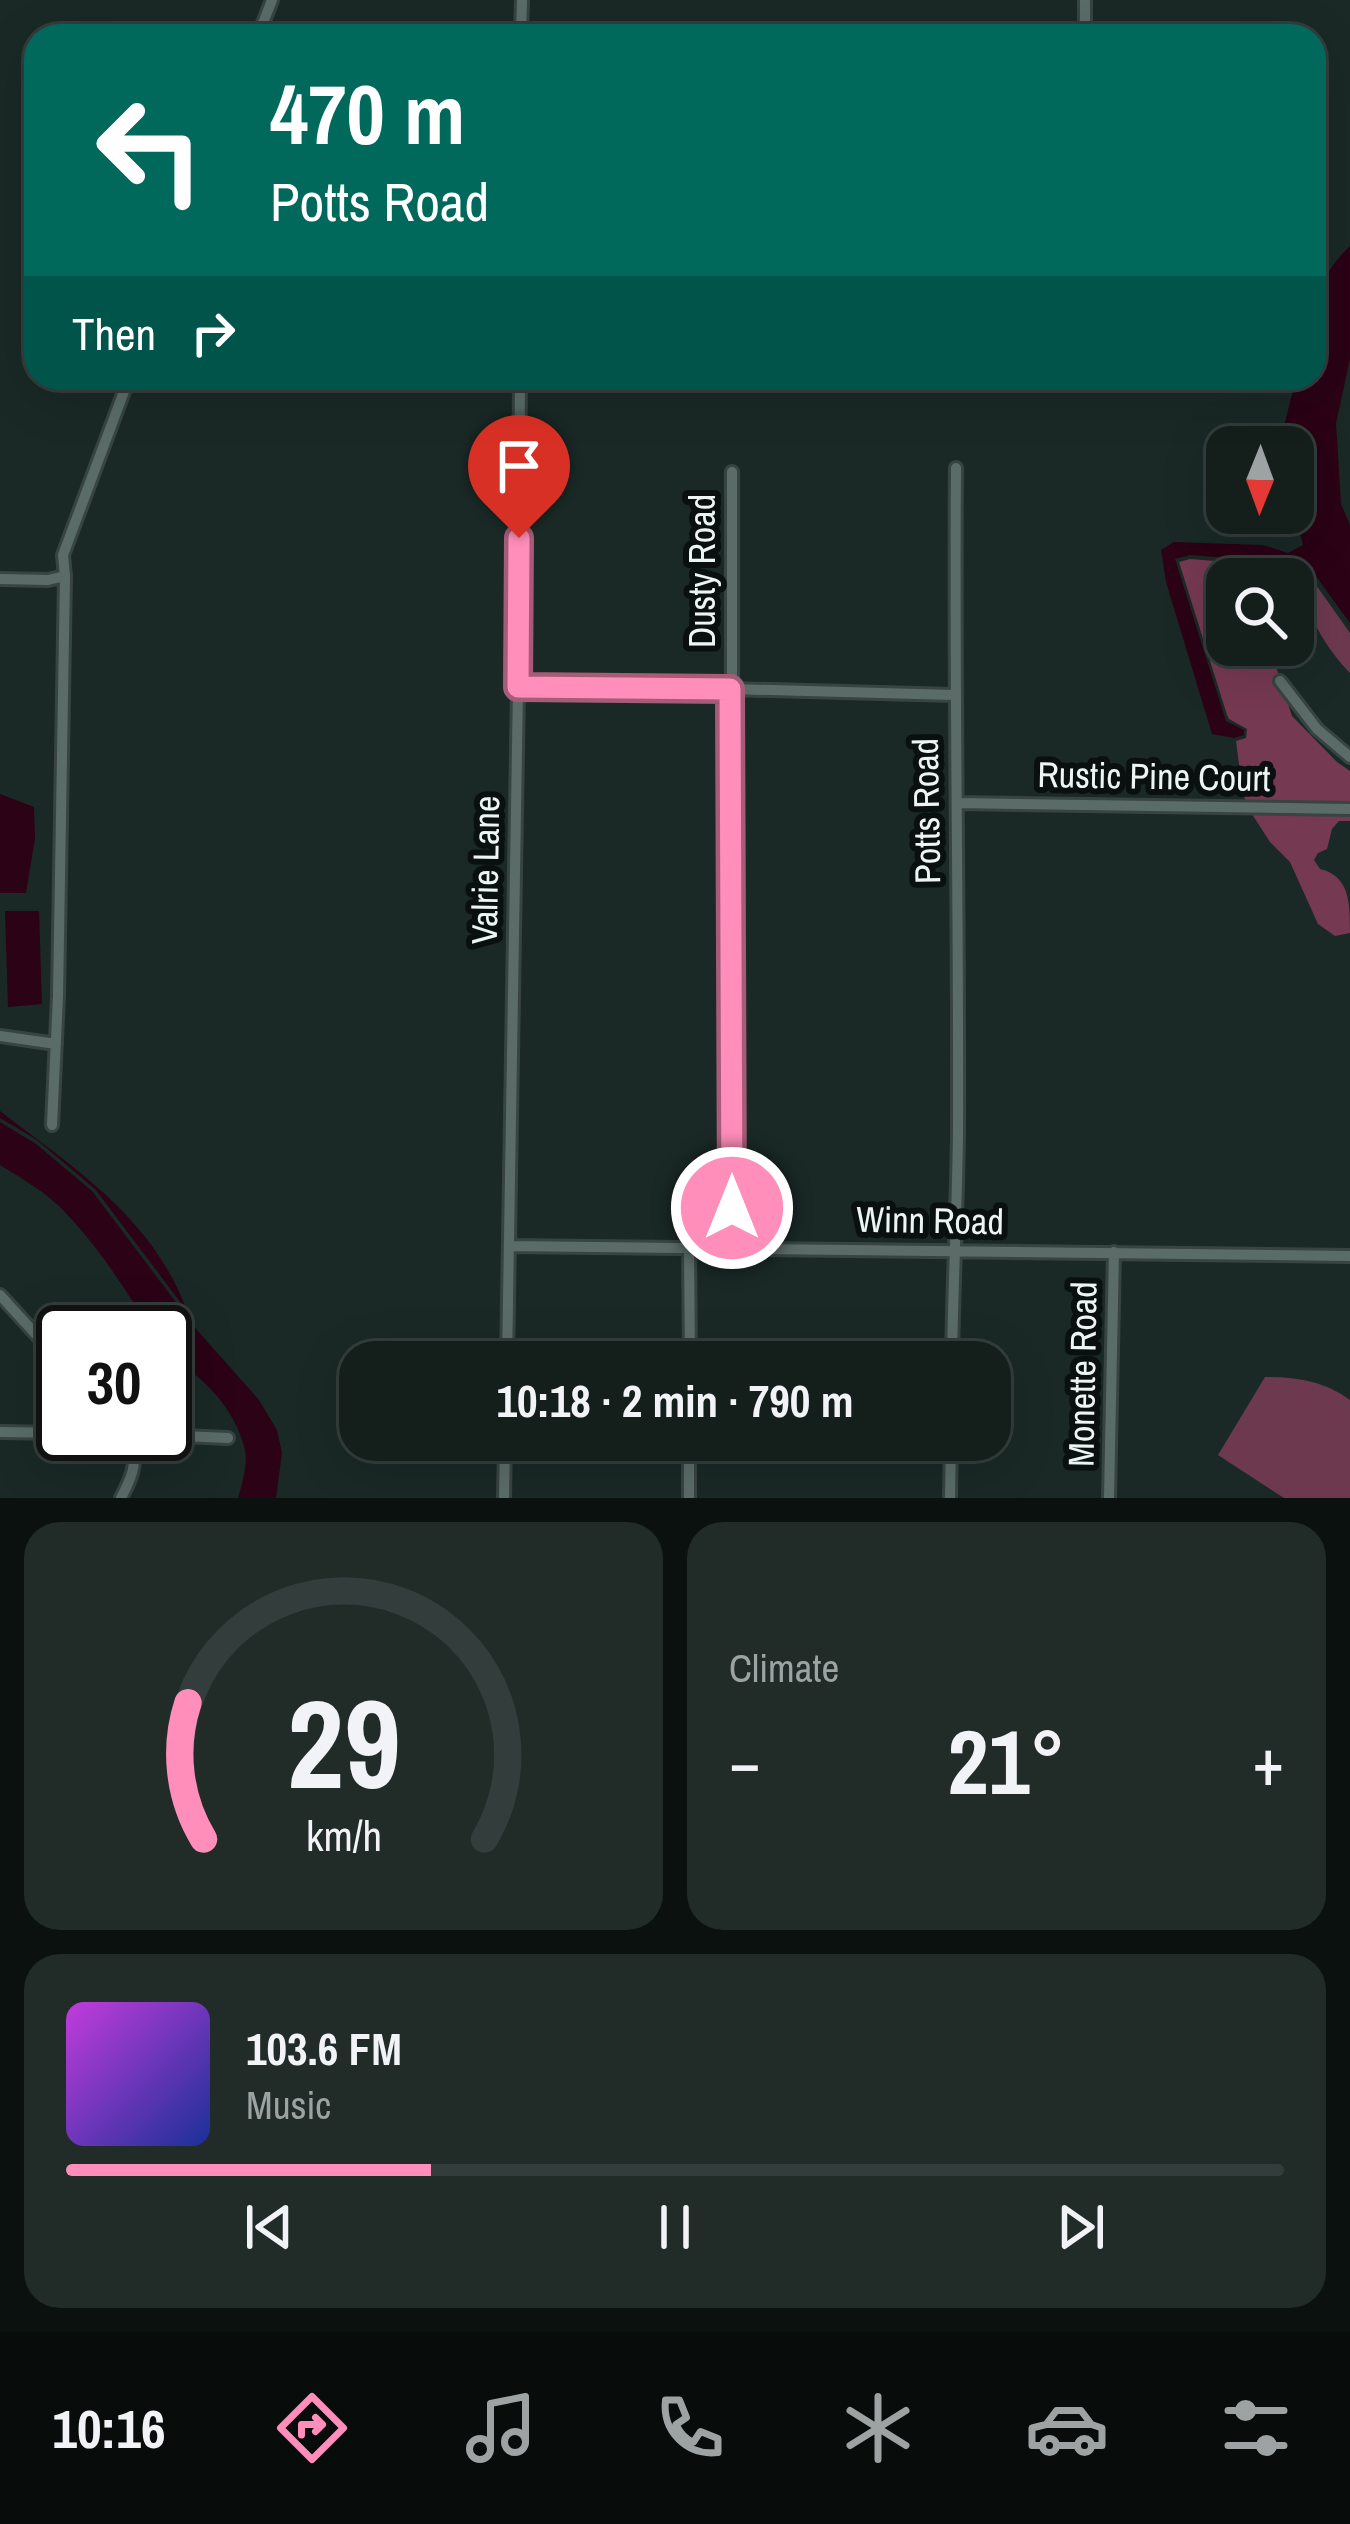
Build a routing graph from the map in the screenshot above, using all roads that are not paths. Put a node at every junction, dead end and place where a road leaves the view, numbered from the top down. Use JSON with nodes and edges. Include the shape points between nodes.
{"nodes":[{"id":1,"x":124,"y":390,"type":"edge"},
{"id":2,"x":520,"y":390,"type":"edge"},
{"id":3,"x":956,"y":468,"type":"dead end"},
{"id":4,"x":732,"y":472,"type":"dead end"},
{"id":5,"x":64,"y":576,"type":"junction"},
{"id":6,"x":0,"y":579,"type":"edge"},
{"id":7,"x":1280,"y":681,"type":"dead end"},
{"id":8,"x":518,"y":687,"type":"junction"},
{"id":9,"x":730,"y":689,"type":"junction"},
{"id":10,"x":954,"y":695,"type":"junction"},
{"id":11,"x":1350,"y":757,"type":"edge"},
{"id":12,"x":958,"y":803,"type":"junction"},
{"id":13,"x":1350,"y":809,"type":"edge"},
{"id":14,"x":0,"y":1036,"type":"edge"},
{"id":15,"x":56,"y":1044,"type":"junction"},
{"id":16,"x":52,"y":1125,"type":"dead end"},
{"id":17,"x":509,"y":1246,"type":"junction"},
{"id":18,"x":688,"y":1246,"type":"junction"},
{"id":19,"x":732,"y":1247,"type":"junction"},
{"id":20,"x":956,"y":1250,"type":"junction"},
{"id":21,"x":1114,"y":1252,"type":"junction"},
{"id":22,"x":1350,"y":1256,"type":"edge"},
{"id":23,"x":0,"y":1294,"type":"edge"},
{"id":24,"x":36,"y":1334,"type":"edge"},
{"id":25,"x":507,"y":1341,"type":"edge"},
{"id":26,"x":690,"y":1341,"type":"edge"},
{"id":27,"x":953,"y":1341,"type":"edge"},
{"id":28,"x":0,"y":1432,"type":"edge"},
{"id":29,"x":36,"y":1433,"type":"edge"},
{"id":30,"x":192,"y":1436,"type":"edge"},
{"id":31,"x":227,"y":1438,"type":"dead end"},
{"id":32,"x":135,"y":1461,"type":"edge"},
{"id":33,"x":505,"y":1461,"type":"edge"},
{"id":34,"x":689,"y":1461,"type":"edge"},
{"id":35,"x":951,"y":1461,"type":"edge"},
{"id":36,"x":121,"y":1498,"type":"edge"},
{"id":37,"x":504,"y":1498,"type":"edge"},
{"id":38,"x":689,"y":1498,"type":"edge"},
{"id":39,"x":950,"y":1498,"type":"edge"},
{"id":40,"x":1109,"y":1498,"type":"edge"}],
"edges":[{"from":1,"to":5,"type":"street","via":[[62,555]]},
{"from":2,"to":8,"type":"street","name":"Valrie Lane"},
{"from":3,"to":10,"type":"street"},
{"from":4,"to":9,"type":"street","name":"Dusty Road"},
{"from":5,"to":6,"type":"street"},
{"from":5,"to":15,"type":"street"},
{"from":7,"to":11,"type":"street"},
{"from":8,"to":9,"type":"street","name":"Potts Road"},
{"from":8,"to":17,"type":"street","name":"Valrie Lane"},
{"from":9,"to":10,"type":"street","name":"Potts Road"},
{"from":9,"to":19,"type":"street","name":"Dusty Road"},
{"from":10,"to":12,"type":"street","name":"Potts Road"},
{"from":12,"to":13,"type":"street","name":"Rustic Pine Court"},
{"from":12,"to":20,"type":"street","name":"Potts Road"},
{"from":14,"to":15,"type":"street"},
{"from":15,"to":16,"type":"street"},
{"from":17,"to":18,"type":"street","name":"Winn Road"},
{"from":17,"to":25,"type":"street","name":"Valrie Lane"},
{"from":18,"to":19,"type":"street","name":"Winn Road"},
{"from":18,"to":26,"type":"street"},
{"from":19,"to":20,"type":"street","name":"Winn Road"},
{"from":20,"to":21,"type":"street","name":"Winn Road"},
{"from":20,"to":27,"type":"street","name":"Potts Road"},
{"from":21,"to":22,"type":"street","name":"Winn Road"},
{"from":21,"to":40,"type":"street","name":"Monette Road"},
{"from":23,"to":24,"type":"street"},
{"from":28,"to":29,"type":"street"},
{"from":30,"to":31,"type":"street"},
{"from":32,"to":36,"type":"street"},
{"from":33,"to":37,"type":"street"},
{"from":34,"to":38,"type":"street"},
{"from":35,"to":39,"type":"street"}]}
